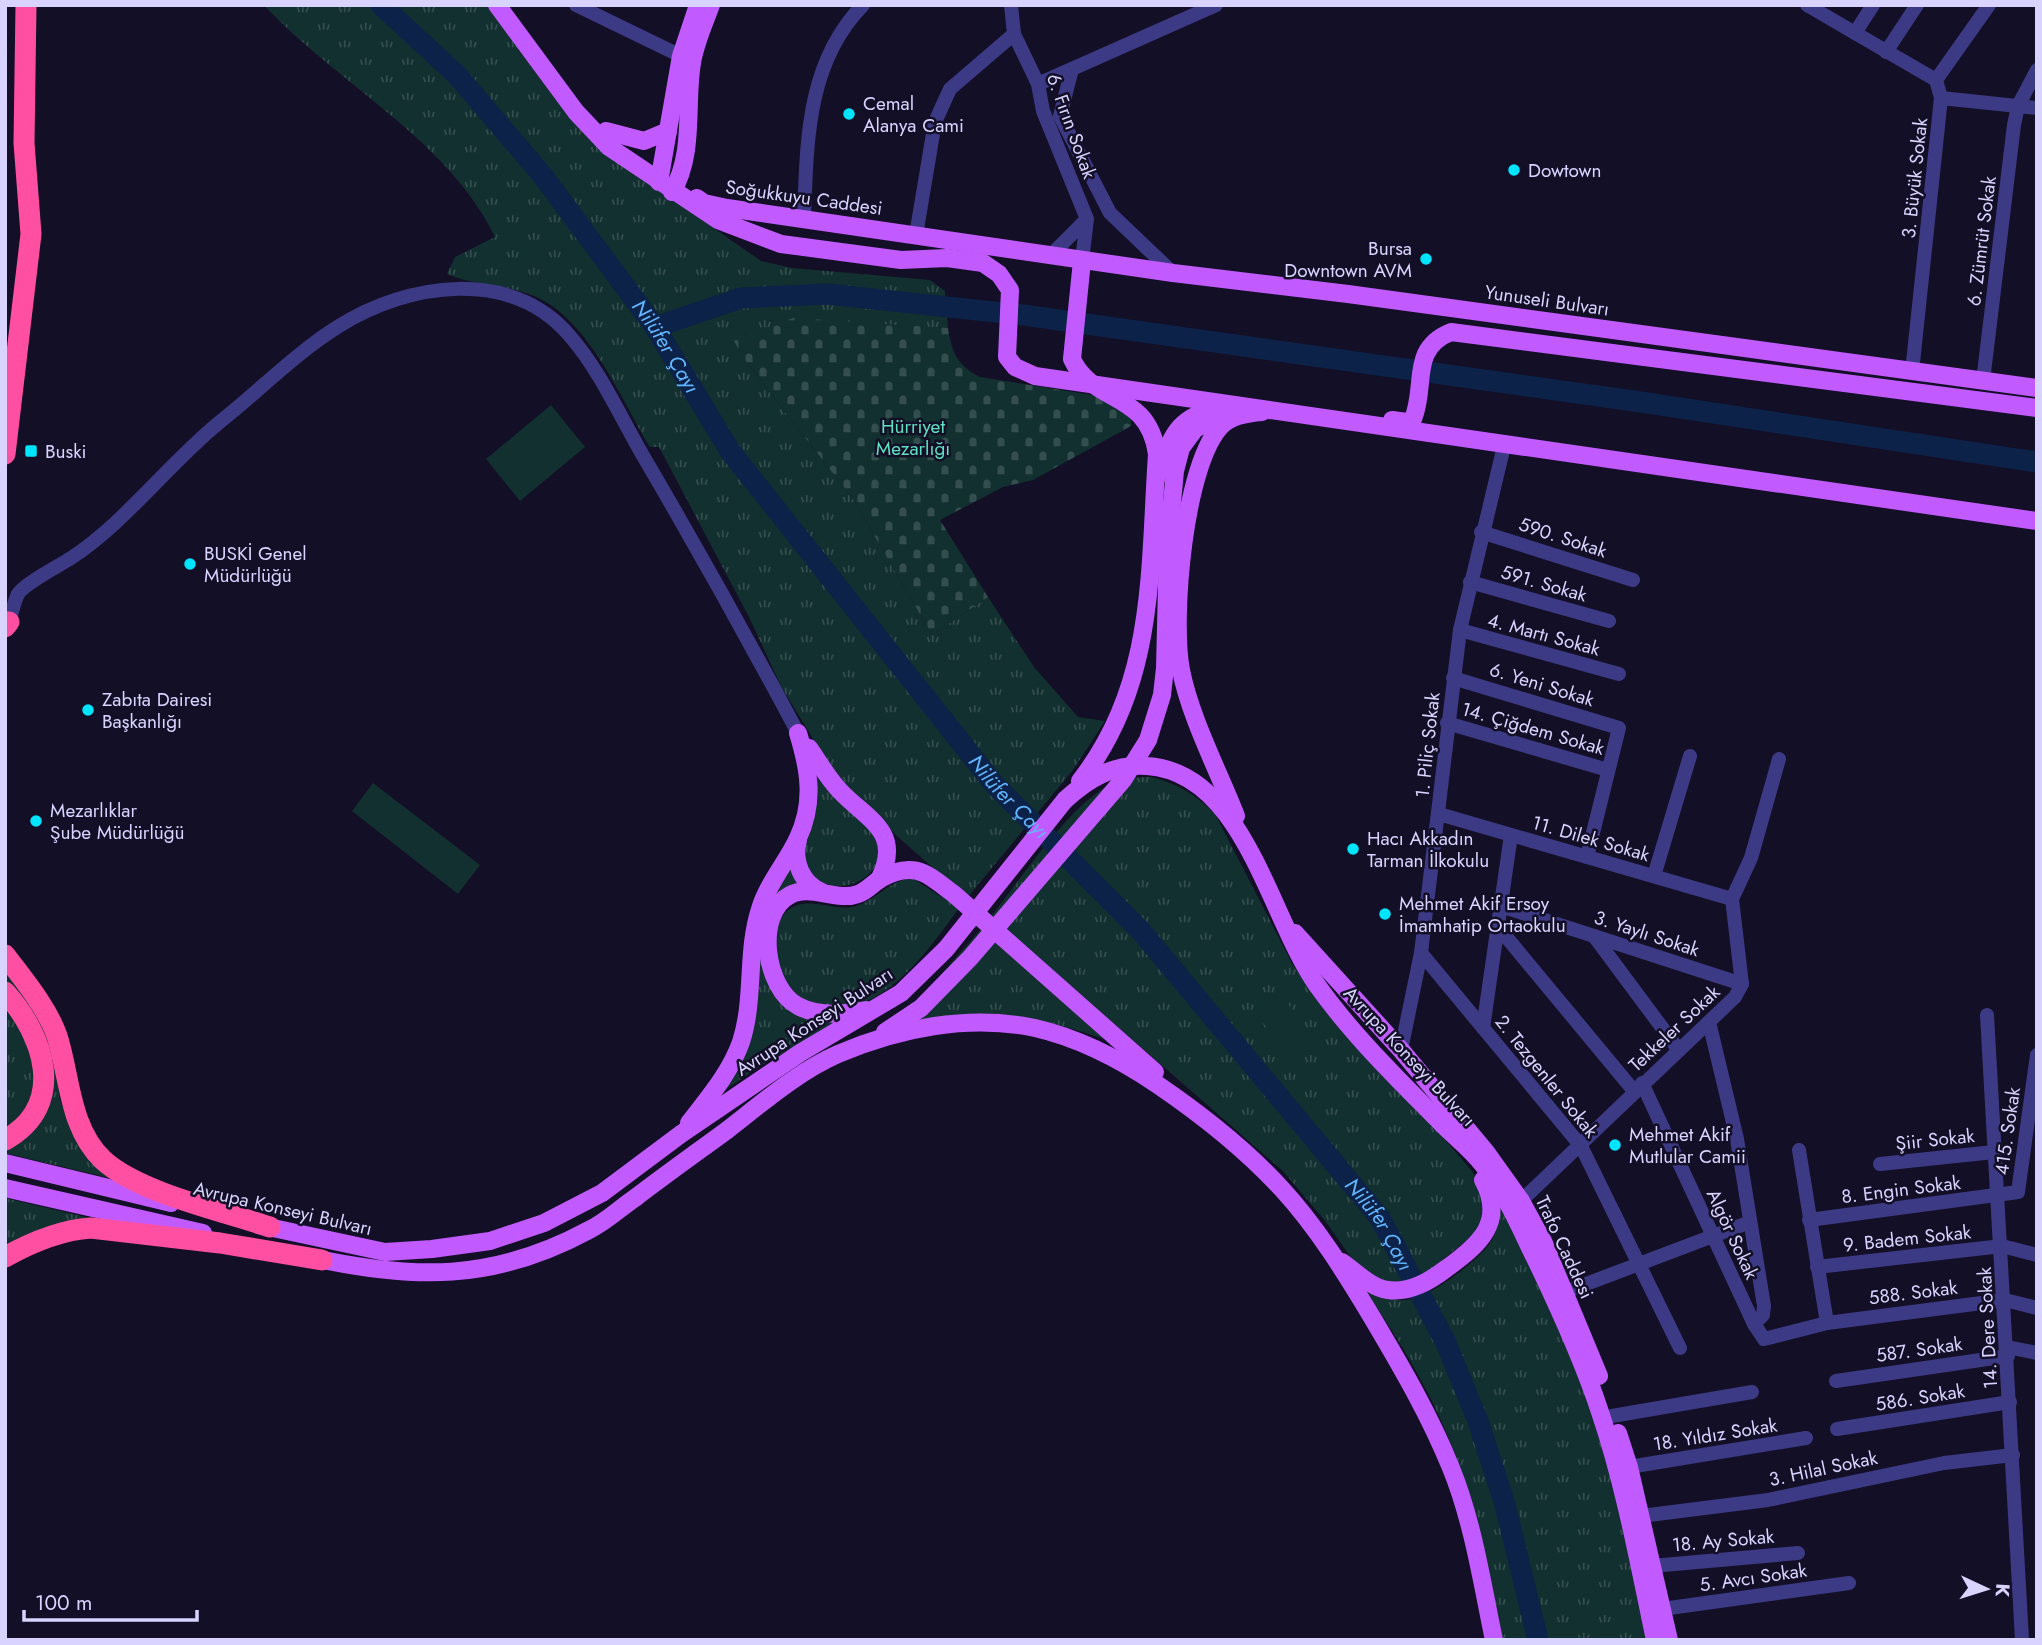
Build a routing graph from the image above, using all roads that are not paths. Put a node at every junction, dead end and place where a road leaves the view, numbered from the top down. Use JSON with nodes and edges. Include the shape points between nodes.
{"nodes":[{"id":1,"x":26,"y":5,"type":"edge"},
{"id":2,"x":34,"y":5,"type":"edge"},
{"id":3,"x":497,"y":5,"type":"edge"},
{"id":4,"x":509,"y":5,"type":"edge"},
{"id":5,"x":576,"y":5,"type":"edge"},
{"id":6,"x":698,"y":5,"type":"edge"},
{"id":7,"x":711,"y":5,"type":"edge"},
{"id":8,"x":1011,"y":5,"type":"edge"},
{"id":9,"x":1216,"y":5,"type":"edge"},
{"id":10,"x":1807,"y":5,"type":"edge"},
{"id":11,"x":1917,"y":5,"type":"edge"},
{"id":12,"x":1989,"y":5,"type":"edge"},
{"id":13,"x":860,"y":6,"type":"edge"},
{"id":14,"x":1871,"y":6,"type":"edge"},
{"id":15,"x":1855,"y":33,"type":"junction"},
{"id":16,"x":1014,"y":34,"type":"junction"},
{"id":17,"x":1886,"y":52,"type":"junction"},
{"id":18,"x":681,"y":56,"type":"junction"},
{"id":19,"x":1072,"y":69,"type":"junction"},
{"id":20,"x":2037,"y":71,"type":"edge"},
{"id":21,"x":1936,"y":80,"type":"junction"},
{"id":22,"x":1038,"y":84,"type":"junction"},
{"id":23,"x":1941,"y":98,"type":"junction"},
{"id":24,"x":2018,"y":106,"type":"junction"},
{"id":25,"x":2037,"y":107,"type":"edge"},
{"id":26,"x":606,"y":131,"type":"junction"},
{"id":27,"x":668,"y":131,"type":"junction"},
{"id":28,"x":668,"y":183,"type":"junction"},
{"id":29,"x":804,"y":218,"type":"junction"},
{"id":30,"x":1087,"y":219,"type":"junction"},
{"id":31,"x":31,"y":234,"type":"junction"},
{"id":32,"x":916,"y":235,"type":"junction"},
{"id":33,"x":1050,"y":256,"type":"junction"},
{"id":34,"x":1082,"y":261,"type":"junction"},
{"id":35,"x":1173,"y":274,"type":"junction"},
{"id":36,"x":1388,"y":299,"type":"junction"},
{"id":37,"x":1467,"y":333,"type":"junction"},
{"id":38,"x":1912,"y":372,"type":"junction"},
{"id":39,"x":1983,"y":381,"type":"junction"},
{"id":40,"x":1093,"y":385,"type":"junction"},
{"id":41,"x":2037,"y":388,"type":"edge"},
{"id":42,"x":1230,"y":403,"type":"junction"},
{"id":43,"x":1256,"y":407,"type":"junction"},
{"id":44,"x":2037,"y":408,"type":"edge"},
{"id":45,"x":1281,"y":410,"type":"junction"},
{"id":46,"x":1504,"y":446,"type":"junction"},
{"id":47,"x":5,"y":454,"type":"edge"},
{"id":48,"x":1156,"y":479,"type":"junction"},
{"id":49,"x":2037,"y":521,"type":"edge"},
{"id":50,"x":1481,"y":531,"type":"junction"},
{"id":51,"x":1633,"y":580,"type":"dead end"},
{"id":52,"x":1469,"y":582,"type":"junction"},
{"id":53,"x":1609,"y":621,"type":"dead end"},
{"id":54,"x":7,"y":624,"type":"edge"},
{"id":55,"x":1460,"y":630,"type":"junction"},
{"id":56,"x":1619,"y":674,"type":"dead end"},
{"id":57,"x":1453,"y":678,"type":"junction"},
{"id":58,"x":1447,"y":723,"type":"junction"},
{"id":59,"x":799,"y":733,"type":"junction"},
{"id":60,"x":1690,"y":756,"type":"dead end"},
{"id":61,"x":1779,"y":759,"type":"dead end"},
{"id":62,"x":1608,"y":770,"type":"junction"},
{"id":63,"x":1065,"y":800,"type":"junction"},
{"id":64,"x":1439,"y":814,"type":"junction"},
{"id":65,"x":1511,"y":835,"type":"junction"},
{"id":66,"x":799,"y":837,"type":"junction"},
{"id":67,"x":1251,"y":855,"type":"junction"},
{"id":68,"x":1587,"y":857,"type":"junction"},
{"id":69,"x":1654,"y":876,"type":"junction"},
{"id":70,"x":879,"y":880,"type":"junction"},
{"id":71,"x":835,"y":896,"type":"junction"},
{"id":72,"x":1732,"y":899,"type":"junction"},
{"id":73,"x":1274,"y":905,"type":"junction"},
{"id":74,"x":1501,"y":906,"type":"junction"},
{"id":75,"x":1498,"y":927,"type":"junction"},
{"id":76,"x":1594,"y":936,"type":"junction"},
{"id":77,"x":1421,"y":953,"type":"junction"},
{"id":78,"x":5,"y":955,"type":"edge"},
{"id":79,"x":1742,"y":984,"type":"junction"},
{"id":80,"x":5,"y":992,"type":"edge"},
{"id":81,"x":879,"y":1007,"type":"junction"},
{"id":82,"x":1987,"y":1015,"type":"dead end"},
{"id":83,"x":1709,"y":1022,"type":"junction"},
{"id":84,"x":1483,"y":1028,"type":"junction"},
{"id":85,"x":864,"y":1046,"type":"junction"},
{"id":86,"x":1678,"y":1049,"type":"junction"},
{"id":87,"x":1401,"y":1050,"type":"junction"},
{"id":88,"x":2037,"y":1055,"type":"edge"},
{"id":89,"x":1638,"y":1087,"type":"junction"},
{"id":90,"x":1208,"y":1119,"type":"junction"},
{"id":91,"x":1447,"y":1129,"type":"junction"},
{"id":92,"x":681,"y":1134,"type":"junction"},
{"id":93,"x":5,"y":1140,"type":"edge"},
{"id":94,"x":1581,"y":1146,"type":"junction"},
{"id":95,"x":1799,"y":1150,"type":"dead end"},
{"id":96,"x":1994,"y":1152,"type":"junction"},
{"id":97,"x":5,"y":1163,"type":"edge"},
{"id":98,"x":1880,"y":1164,"type":"dead end"},
{"id":99,"x":5,"y":1188,"type":"edge"},
{"id":100,"x":1998,"y":1197,"type":"junction"},
{"id":101,"x":1521,"y":1201,"type":"junction"},
{"id":102,"x":1809,"y":1220,"type":"junction"},
{"id":103,"x":1750,"y":1222,"type":"junction"},
{"id":104,"x":270,"y":1227,"type":"junction"},
{"id":105,"x":1713,"y":1236,"type":"junction"},
{"id":106,"x":2002,"y":1246,"type":"junction"},
{"id":107,"x":1331,"y":1253,"type":"junction"},
{"id":108,"x":2037,"y":1255,"type":"edge"},
{"id":109,"x":5,"y":1257,"type":"edge"},
{"id":110,"x":322,"y":1259,"type":"junction"},
{"id":111,"x":1639,"y":1264,"type":"junction"},
{"id":112,"x":1817,"y":1267,"type":"junction"},
{"id":113,"x":1565,"y":1292,"type":"junction"},
{"id":114,"x":2005,"y":1300,"type":"junction"},
{"id":115,"x":2037,"y":1308,"type":"edge"},
{"id":116,"x":1827,"y":1323,"type":"junction"},
{"id":117,"x":1754,"y":1324,"type":"junction"},
{"id":118,"x":1680,"y":1348,"type":"dead end"},
{"id":119,"x":2007,"y":1351,"type":"junction"},
{"id":120,"x":2037,"y":1353,"type":"edge"},
{"id":121,"x":1836,"y":1381,"type":"dead end"},
{"id":122,"x":1752,"y":1392,"type":"dead end"},
{"id":123,"x":2010,"y":1402,"type":"junction"},
{"id":124,"x":1612,"y":1416,"type":"junction"},
{"id":125,"x":1837,"y":1429,"type":"dead end"},
{"id":126,"x":1806,"y":1438,"type":"dead end"},
{"id":127,"x":2013,"y":1455,"type":"junction"},
{"id":128,"x":1629,"y":1467,"type":"junction"},
{"id":129,"x":1641,"y":1516,"type":"junction"},
{"id":130,"x":1798,"y":1553,"type":"dead end"},
{"id":131,"x":1652,"y":1566,"type":"junction"},
{"id":132,"x":1849,"y":1583,"type":"dead end"},
{"id":133,"x":1662,"y":1609,"type":"junction"},
{"id":134,"x":1494,"y":1640,"type":"edge"},
{"id":135,"x":1655,"y":1640,"type":"edge"},
{"id":136,"x":1669,"y":1640,"type":"edge"},
{"id":137,"x":2022,"y":1640,"type":"edge"}],
"edges":[{"from":1,"to":31,"type":"highway","via":[[24,143]]},
{"from":2,"to":31,"type":"main road"},
{"from":3,"to":28,"type":"main road","name":"Soğukkuyu Caddesi","via":[[576,112],[609,147]]},
{"from":4,"to":26,"type":"main road","name":"Soğukkuyu Caddesi"},
{"from":5,"to":18,"type":"street"},
{"from":6,"to":18,"type":"main road"},
{"from":7,"to":28,"type":"main road","via":[[692,62],[686,143]]},
{"from":8,"to":16,"type":"street","name":"6. Fırın Sokak"},
{"from":9,"to":19,"type":"street"},
{"from":10,"to":15,"type":"street"},
{"from":11,"to":17,"type":"street"},
{"from":12,"to":21,"type":"street"},
{"from":13,"to":29,"type":"street","via":[[844,24],[815,89],[807,140]]},
{"from":14,"to":15,"type":"street"},
{"from":15,"to":17,"type":"street"},
{"from":16,"to":22,"type":"street","name":"6. Fırın Sokak"},
{"from":16,"to":32,"type":"street","via":[[950,89],[935,122]]},
{"from":17,"to":21,"type":"street"},
{"from":18,"to":27,"type":"main road"},
{"from":19,"to":22,"type":"street"},
{"from":19,"to":35,"type":"street","name":"6. Fırın Sokak","via":[[1060,116],[1110,213]]},
{"from":20,"to":24,"type":"street"},
{"from":21,"to":23,"type":"street","name":"3. Büyük Sokak"},
{"from":22,"to":30,"type":"street","name":"6. Fırın Sokak","via":[[1043,111]]},
{"from":23,"to":24,"type":"street"},
{"from":23,"to":38,"type":"street","name":"3. Büyük Sokak"},
{"from":24,"to":25,"type":"street"},
{"from":24,"to":39,"type":"street","name":"6. Zümrüt Sokak"},
{"from":26,"to":27,"type":"main road","via":[[644,141]]},
{"from":26,"to":28,"type":"main road","name":"Soğukkuyu Caddesi"},
{"from":27,"to":28,"type":"main road"},
{"from":28,"to":29,"type":"main road","name":"Soğukkuyu Caddesi","via":[[704,203]]},
{"from":28,"to":40,"type":"main road","name":"Soğukkuyu Caddesi","via":[[718,220],[781,244],[901,260],[947,258],[983,263],[1007,281],[1011,299],[1007,357],[1023,372]]},
{"from":29,"to":32,"type":"main road","name":"Soğukkuyu Caddesi"},
{"from":30,"to":33,"type":"street"},
{"from":30,"to":34,"type":"street","name":"6. Fırın Sokak"},
{"from":31,"to":47,"type":"highway"},
{"from":32,"to":33,"type":"main road","name":"Soğukkuyu Caddesi"},
{"from":33,"to":34,"type":"main road","name":"Yunuseli Bulvarı"},
{"from":34,"to":35,"type":"main road","name":"Yunuseli Bulvarı"},
{"from":34,"to":40,"type":"main road","via":[[1072,359]]},
{"from":35,"to":36,"type":"main road","name":"Yunuseli Bulvarı"},
{"from":36,"to":37,"type":"main road"},
{"from":36,"to":38,"type":"main road","name":"Yunuseli Bulvarı"},
{"from":37,"to":42,"type":"main road","via":[[1439,337],[1424,352],[1413,419],[1407,422],[1281,400]]},
{"from":37,"to":44,"type":"main road"},
{"from":38,"to":39,"type":"main road","name":"Yunuseli Bulvarı"},
{"from":39,"to":41,"type":"main road","name":"Yunuseli Bulvarı"},
{"from":40,"to":42,"type":"main road"},
{"from":40,"to":48,"type":"main road","via":[[1128,402],[1147,423],[1156,445]]},
{"from":42,"to":43,"type":"main road"},
{"from":42,"to":48,"type":"main road","via":[[1196,413],[1178,427]]},
{"from":43,"to":45,"type":"main road"},
{"from":43,"to":85,"type":"main road","via":[[1212,419],[1195,429],[1181,448],[1171,498],[1162,695],[1149,740],[1124,780],[970,958],[921,1008]]},
{"from":45,"to":46,"type":"main road"},
{"from":45,"to":67,"type":"main road","via":[[1245,414],[1222,424],[1201,459],[1188,522],[1178,625],[1181,671],[1191,707]]},
{"from":46,"to":49,"type":"main road"},
{"from":46,"to":50,"type":"street","name":"1. Piliç Sokak"},
{"from":48,"to":63,"type":"main road","via":[[1139,662],[1108,741]]},
{"from":50,"to":51,"type":"street","name":"590. Sokak"},
{"from":50,"to":52,"type":"street","name":"1. Piliç Sokak"},
{"from":52,"to":53,"type":"street","name":"591. Sokak"},
{"from":52,"to":55,"type":"street","name":"1. Piliç Sokak"},
{"from":54,"to":59,"type":"street","via":[[19,592],[78,554],[211,429],[337,327],[410,295],[491,290],[517,297],[544,312],[569,334],[593,368]]},
{"from":55,"to":56,"type":"street","name":"4. Martı Sokak"},
{"from":55,"to":57,"type":"street","name":"1. Piliç Sokak"},
{"from":57,"to":58,"type":"street","name":"1. Piliç Sokak"},
{"from":57,"to":62,"type":"street","name":"6. Yeni Sokak","via":[[1619,728]]},
{"from":58,"to":62,"type":"street","name":"14. Çiğdem Sokak"},
{"from":58,"to":64,"type":"street","name":"1. Piliç Sokak"},
{"from":59,"to":66,"type":"main road","via":[[809,766],[809,804]]},
{"from":59,"to":70,"type":"main road","via":[[835,785],[884,834],[886,861]]},
{"from":60,"to":69,"type":"street"},
{"from":61,"to":72,"type":"street","via":[[1751,858]]},
{"from":62,"to":68,"type":"street"},
{"from":63,"to":67,"type":"main road","name":"Avrupa Konseyi Bulvarı","via":[[1086,781],[1115,769],[1166,767],[1210,793]]},
{"from":63,"to":81,"type":"main road","name":"Avrupa Konseyi Bulvarı","via":[[946,949],[901,993]]},
{"from":64,"to":65,"type":"street","name":"11. Dilek Sokak"},
{"from":64,"to":77,"type":"street","name":"1. Piliç Sokak"},
{"from":65,"to":68,"type":"street","name":"11. Dilek Sokak"},
{"from":65,"to":74,"type":"street"},
{"from":66,"to":71,"type":"main road","via":[[797,861],[805,879]]},
{"from":66,"to":92,"type":"main road","via":[[760,908],[750,952],[741,1040],[728,1072]]},
{"from":67,"to":73,"type":"main road","name":"Avrupa Konseyi Bulvarı"},
{"from":68,"to":69,"type":"street","name":"11. Dilek Sokak"},
{"from":69,"to":72,"type":"street","name":"11. Dilek Sokak"},
{"from":70,"to":71,"type":"main road","via":[[856,895]]},
{"from":70,"to":90,"type":"main road","via":[[911,868],[923,871]]},
{"from":71,"to":81,"type":"main road","via":[[804,892],[790,895],[777,907],[768,938],[768,965],[778,988],[796,1006],[847,1014]]},
{"from":72,"to":79,"type":"street","name":"Tekkeler Sokak"},
{"from":73,"to":87,"type":"main road","name":"Trafo Caddesi","via":[[1303,944]]},
{"from":73,"to":91,"type":"main road","name":"Avrupa Konseyi Bulvarı","via":[[1317,985]]},
{"from":74,"to":75,"type":"street"},
{"from":74,"to":76,"type":"street","name":"3. Yaylı Sokak"},
{"from":75,"to":84,"type":"street"},
{"from":75,"to":89,"type":"street","name":"Algör Sokak"},
{"from":76,"to":79,"type":"street","name":"3. Yaylı Sokak"},
{"from":76,"to":86,"type":"street"},
{"from":77,"to":84,"type":"street","name":"2. Tezgenler Sokak"},
{"from":77,"to":87,"type":"street","name":"1. Piliç Sokak"},
{"from":78,"to":104,"type":"highway","via":[[56,1035],[81,1126],[101,1158],[143,1185]]},
{"from":79,"to":83,"type":"street","name":"Tekkeler Sokak"},
{"from":80,"to":93,"type":"highway","via":[[32,1028],[44,1068],[38,1105],[19,1133]]},
{"from":81,"to":92,"type":"main road","name":"Avrupa Konseyi Bulvarı","via":[[800,1053]]},
{"from":82,"to":96,"type":"street","name":"14. Dere Sokak"},
{"from":83,"to":86,"type":"street","name":"Tekkeler Sokak"},
{"from":83,"to":103,"type":"street","via":[[1737,1139]]},
{"from":84,"to":94,"type":"street","name":"2. Tezgenler Sokak"},
{"from":85,"to":90,"type":"main road","name":"Avrupa Konseyi Bulvarı","via":[[923,1027],[960,1023],[1035,1028],[1103,1053]]},
{"from":85,"to":110,"type":"main road","name":"Avrupa Konseyi Bulvarı","via":[[838,1054],[797,1077],[592,1229],[537,1254],[500,1266],[429,1274]]},
{"from":86,"to":89,"type":"street","name":"Tekkeler Sokak"},
{"from":87,"to":101,"type":"main road","name":"Trafo Caddesi"},
{"from":88,"to":100,"type":"street","name":"415. Sokak","via":[[2018,1192]]},
{"from":89,"to":94,"type":"street","name":"Tekkeler Sokak"},
{"from":89,"to":105,"type":"street","name":"Algör Sokak"},
{"from":90,"to":107,"type":"main road","name":"Avrupa Konseyi Bulvarı","via":[[1281,1187]]},
{"from":91,"to":107,"type":"main road","via":[[1490,1193],[1492,1213],[1479,1242],[1430,1280],[1408,1289],[1387,1290],[1369,1283]]},
{"from":91,"to":135,"type":"main road","name":"Avrupa Konseyi Bulvarı","via":[[1483,1165],[1512,1211],[1567,1326],[1611,1451]]},
{"from":92,"to":104,"type":"main road","name":"Avrupa Konseyi Bulvarı","via":[[602,1193],[544,1223],[490,1241],[385,1252]]},
{"from":94,"to":101,"type":"street","name":"Tekkeler Sokak"},
{"from":94,"to":111,"type":"street","name":"2. Tezgenler Sokak"},
{"from":95,"to":102,"type":"street"},
{"from":96,"to":98,"type":"street","name":"Şiir Sokak"},
{"from":96,"to":100,"type":"street","name":"14. Dere Sokak"},
{"from":97,"to":104,"type":"main road","name":"Avrupa Konseyi Bulvarı"},
{"from":99,"to":110,"type":"main road","name":"Avrupa Konseyi Bulvarı"},
{"from":100,"to":102,"type":"street","name":"8. Engin Sokak"},
{"from":100,"to":106,"type":"street","name":"14. Dere Sokak"},
{"from":101,"to":113,"type":"main road","name":"Trafo Caddesi"},
{"from":102,"to":112,"type":"street"},
{"from":103,"to":105,"type":"street"},
{"from":103,"to":117,"type":"street","via":[[1763,1306],[1763,1315]]},
{"from":105,"to":111,"type":"street"},
{"from":105,"to":117,"type":"street","name":"Algör Sokak"},
{"from":106,"to":108,"type":"street"},
{"from":106,"to":112,"type":"street","name":"9. Badem Sokak"},
{"from":106,"to":114,"type":"street","name":"14. Dere Sokak"},
{"from":107,"to":134,"type":"main road","name":"Avrupa Konseyi Bulvarı","via":[[1413,1387],[1453,1471]]},
{"from":109,"to":110,"type":"highway","via":[[72,1229],[91,1228]]},
{"from":111,"to":113,"type":"street"},
{"from":111,"to":118,"type":"street","name":"2. Tezgenler Sokak"},
{"from":112,"to":116,"type":"street"},
{"from":113,"to":124,"type":"main road","name":"Trafo Caddesi"},
{"from":114,"to":115,"type":"street"},
{"from":114,"to":116,"type":"street","name":"588. Sokak"},
{"from":114,"to":119,"type":"street","name":"14. Dere Sokak"},
{"from":116,"to":117,"type":"street","name":"588. Sokak","via":[[1764,1339]]},
{"from":119,"to":120,"type":"street","name":"587. Sokak"},
{"from":119,"to":121,"type":"street","name":"587. Sokak"},
{"from":119,"to":123,"type":"street","name":"14. Dere Sokak"},
{"from":122,"to":124,"type":"street"},
{"from":123,"to":125,"type":"street","name":"586. Sokak"},
{"from":123,"to":127,"type":"street","name":"14. Dere Sokak"},
{"from":124,"to":128,"type":"main road","name":"Trafo Caddesi"},
{"from":126,"to":128,"type":"street","name":"18. Yıldız Sokak"},
{"from":127,"to":129,"type":"street","name":"3. Hilal Sokak","via":[[1944,1463],[1768,1500]]},
{"from":127,"to":137,"type":"street","name":"14. Dere Sokak"},
{"from":128,"to":129,"type":"main road","name":"Trafo Caddesi"},
{"from":129,"to":131,"type":"main road","name":"Trafo Caddesi"},
{"from":130,"to":131,"type":"street","name":"18. Ay Sokak"},
{"from":131,"to":133,"type":"main road","name":"Trafo Caddesi"},
{"from":132,"to":133,"type":"street","name":"5. Avcı Sokak"},
{"from":133,"to":136,"type":"main road","name":"Trafo Caddesi"}]}
